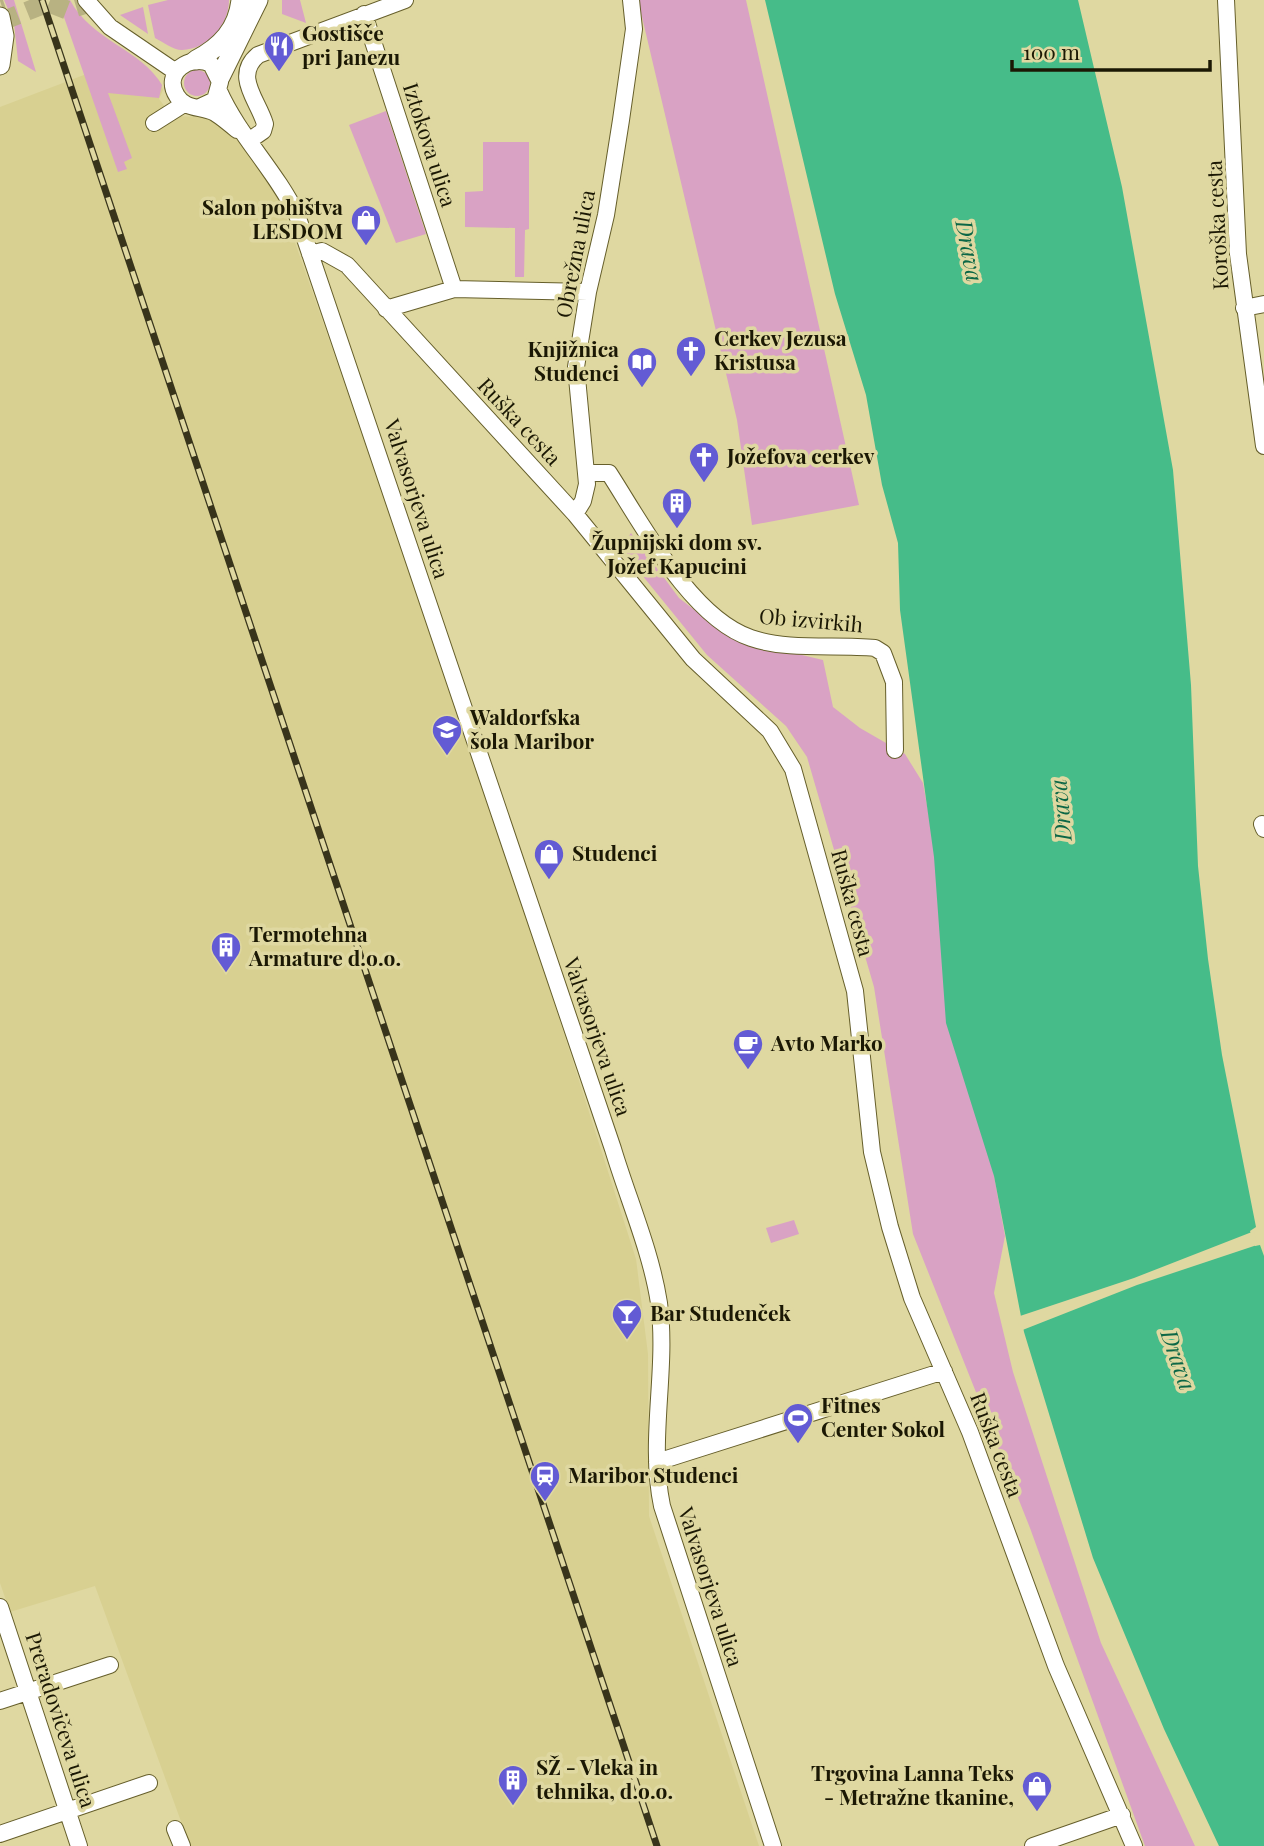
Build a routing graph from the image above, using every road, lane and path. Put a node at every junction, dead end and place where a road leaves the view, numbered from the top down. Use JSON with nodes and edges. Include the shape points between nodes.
{"nodes":[{"id":1,"x":86,"y":0,"type":"edge"},
{"id":2,"x":241,"y":0,"type":"edge"},
{"id":3,"x":258,"y":0,"type":"edge"},
{"id":4,"x":405,"y":0,"type":"edge"},
{"id":5,"x":631,"y":0,"type":"edge"},
{"id":6,"x":1226,"y":0,"type":"edge"},
{"id":7,"x":364,"y":14,"type":"junction"},
{"id":8,"x":0,"y":17,"type":"edge"},
{"id":9,"x":196,"y":60,"type":"junction"},
{"id":10,"x":0,"y":65,"type":"edge"},
{"id":11,"x":176,"y":72,"type":"junction"},
{"id":12,"x":220,"y":84,"type":"junction"},
{"id":13,"x":192,"y":106,"type":"junction"},
{"id":14,"x":154,"y":123,"type":"dead end"},
{"id":15,"x":250,"y":140,"type":"junction"},
{"id":16,"x":310,"y":254,"type":"junction"},
{"id":17,"x":454,"y":289,"type":"junction"},
{"id":18,"x":588,"y":292,"type":"junction"},
{"id":19,"x":1264,"y":304,"type":"edge"},
{"id":20,"x":1244,"y":308,"type":"junction"},
{"id":21,"x":386,"y":309,"type":"junction"},
{"id":22,"x":1264,"y":446,"type":"edge"},
{"id":23,"x":587,"y":473,"type":"junction"},
{"id":24,"x":575,"y":514,"type":"junction"},
{"id":25,"x":895,"y":750,"type":"dead end"},
{"id":26,"x":944,"y":1371,"type":"junction"},
{"id":27,"x":657,"y":1462,"type":"junction"},
{"id":28,"x":0,"y":1607,"type":"edge"},
{"id":29,"x":110,"y":1665,"type":"dead end"},
{"id":30,"x":30,"y":1692,"type":"junction"},
{"id":31,"x":0,"y":1702,"type":"edge"},
{"id":32,"x":149,"y":1783,"type":"dead end"},
{"id":33,"x":67,"y":1812,"type":"junction"},
{"id":34,"x":1122,"y":1815,"type":"junction"},
{"id":35,"x":175,"y":1829,"type":"dead end"},
{"id":36,"x":0,"y":1834,"type":"edge"},
{"id":37,"x":79,"y":1846,"type":"edge"},
{"id":38,"x":181,"y":1846,"type":"edge"},
{"id":39,"x":774,"y":1846,"type":"edge"},
{"id":40,"x":1033,"y":1846,"type":"edge"},
{"id":41,"x":1134,"y":1846,"type":"edge"}],
"edges":[{"from":1,"to":11,"type":"street","via":[[110,27]]},
{"from":2,"to":9,"type":"main road","via":[[227,37]]},
{"from":3,"to":12,"type":"main road"},
{"from":4,"to":7,"type":"street"},
{"from":5,"to":18,"type":"street","name":"Obrežna ulica","via":[[634,29],[621,120]]},
{"from":6,"to":20,"type":"street","name":"Koroška cesta"},
{"from":7,"to":15,"type":"street","via":[[251,61],[247,85],[265,124]]},
{"from":7,"to":17,"type":"street","name":"Iztokova ulica"},
{"from":8,"to":10,"type":"main road","via":[[4,36]]},
{"from":9,"to":11,"type":"street"},
{"from":9,"to":12,"type":"street","via":[[211,64]]},
{"from":11,"to":13,"type":"street","via":[[174,89]]},
{"from":12,"to":13,"type":"street","via":[[211,103]]},
{"from":12,"to":15,"type":"street"},
{"from":13,"to":14,"type":"street"},
{"from":13,"to":15,"type":"street","via":[[214,113]]},
{"from":15,"to":16,"type":"street","via":[[285,190]]},
{"from":16,"to":21,"type":"street","name":"Ruška cesta","via":[[322,251],[335,256]]},
{"from":16,"to":27,"type":"street","name":"Valvasorjeva ulica","via":[[652,1275],[659,1302],[661,1360]]},
{"from":17,"to":18,"type":"street"},
{"from":17,"to":21,"type":"street"},
{"from":18,"to":23,"type":"street","name":"Obrežna ulica","via":[[576,367]]},
{"from":19,"to":20,"type":"street"},
{"from":20,"to":22,"type":"street","name":"Koroška cesta"},
{"from":21,"to":24,"type":"street","name":"Ruška cesta"},
{"from":23,"to":24,"type":"street","name":"Obrežna ulica","via":[[583,501]]},
{"from":23,"to":25,"type":"street","name":"Ob izvirkih","via":[[609,473],[684,584],[729,626],[752,638],[875,648],[883,653],[894,682]]},
{"from":24,"to":26,"type":"street","name":"Ruška cesta","via":[[693,659],[770,731],[793,769],[855,992],[871,1140],[890,1227],[912,1298]]},
{"from":26,"to":27,"type":"street"},
{"from":26,"to":34,"type":"street","name":"Ruška cesta","via":[[1056,1666]]},
{"from":27,"to":39,"type":"street","name":"Valvasorjeva ulica","via":[[672,1538]]},
{"from":28,"to":30,"type":"street","name":"Preradovičeva ulica"},
{"from":29,"to":30,"type":"street"},
{"from":30,"to":31,"type":"street"},
{"from":30,"to":33,"type":"street","name":"Preradovičeva ulica"},
{"from":32,"to":33,"type":"street"},
{"from":33,"to":36,"type":"street"},
{"from":33,"to":37,"type":"street","name":"Preradovičeva ulica"},
{"from":34,"to":40,"type":"street"},
{"from":34,"to":41,"type":"street","name":"Ruška cesta"},
{"from":35,"to":38,"type":"street"}]}
